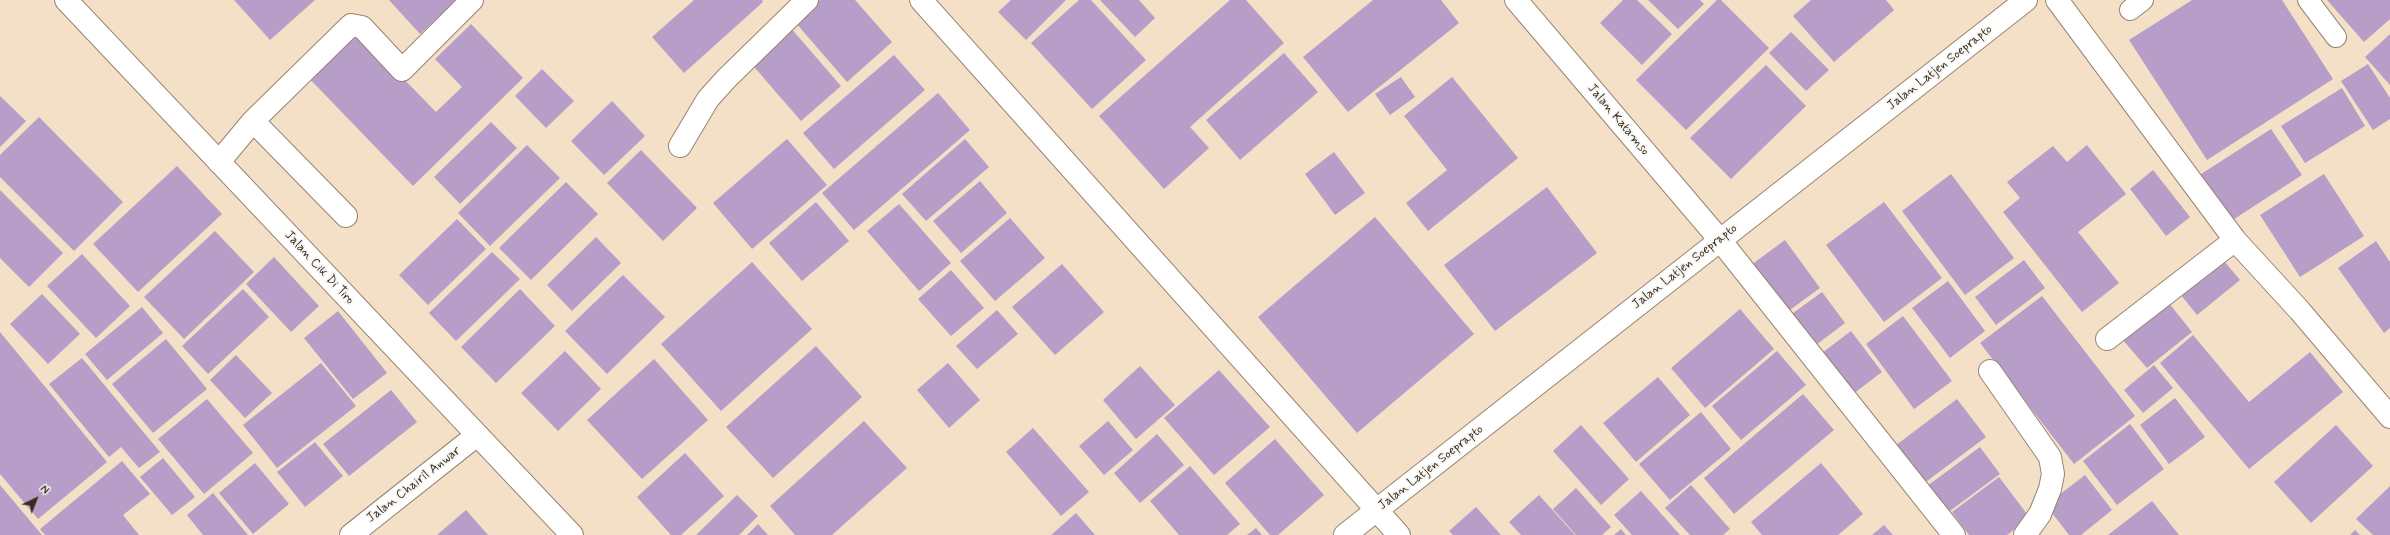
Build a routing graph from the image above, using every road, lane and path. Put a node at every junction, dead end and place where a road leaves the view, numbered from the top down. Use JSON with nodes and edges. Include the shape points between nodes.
{"nodes":[{"id":1,"x":66,"y":0,"type":"edge"},
{"id":2,"x":472,"y":0,"type":"edge"},
{"id":3,"x":807,"y":0,"type":"edge"},
{"id":4,"x":921,"y":0,"type":"edge"},
{"id":5,"x":1516,"y":0,"type":"edge"},
{"id":6,"x":2026,"y":0,"type":"edge"},
{"id":7,"x":2057,"y":0,"type":"edge"},
{"id":8,"x":2308,"y":0,"type":"edge"},
{"id":9,"x":2336,"y":37,"type":"dead end"},
{"id":10,"x":253,"y":121,"type":"junction"},
{"id":11,"x":680,"y":146,"type":"dead end"},
{"id":12,"x":219,"y":162,"type":"junction"},
{"id":13,"x":346,"y":216,"type":"dead end"},
{"id":14,"x":1720,"y":240,"type":"junction"},
{"id":15,"x":2236,"y":240,"type":"junction"},
{"id":16,"x":2107,"y":339,"type":"dead end"},
{"id":17,"x":1990,"y":371,"type":"dead end"},
{"id":18,"x":2390,"y":417,"type":"edge"},
{"id":19,"x":477,"y":435,"type":"junction"},
{"id":20,"x":1376,"y":511,"type":"junction"},
{"id":21,"x":351,"y":535,"type":"edge"},
{"id":22,"x":572,"y":535,"type":"edge"},
{"id":23,"x":1345,"y":535,"type":"edge"},
{"id":24,"x":1399,"y":535,"type":"edge"},
{"id":25,"x":1954,"y":535,"type":"edge"},
{"id":26,"x":2025,"y":535,"type":"edge"}],
"edges":[{"from":1,"to":12,"type":"street","name":"Jalan Cik Di Tiro"},
{"from":2,"to":10,"type":"street","via":[[402,70],[362,27],[350,25]]},
{"from":3,"to":11,"type":"street","via":[[708,99]]},
{"from":4,"to":20,"type":"street"},
{"from":5,"to":14,"type":"street","name":"Jalan Katamso"},
{"from":6,"to":14,"type":"street","name":"Jalan Latjen Soeprapto"},
{"from":7,"to":15,"type":"street"},
{"from":8,"to":9,"type":"lane"},
{"from":10,"to":12,"type":"street"},
{"from":10,"to":13,"type":"street"},
{"from":12,"to":19,"type":"street","name":"Jalan Cik Di Tiro"},
{"from":14,"to":20,"type":"street","name":"Jalan Latjen Soeprapto"},
{"from":14,"to":25,"type":"street","name":"Jalan Katamso"},
{"from":15,"to":16,"type":"street"},
{"from":15,"to":18,"type":"street"},
{"from":17,"to":26,"type":"street","via":[[2050,457],[2053,474],[2050,489],[2040,514]]},
{"from":19,"to":21,"type":"street","name":"Jalan Chairil Anwar"},
{"from":19,"to":22,"type":"street","name":"Jalan Cik Di Tiro"},
{"from":20,"to":23,"type":"street","name":"Jalan Latjen Soeprapto"},
{"from":20,"to":24,"type":"street"}]}
